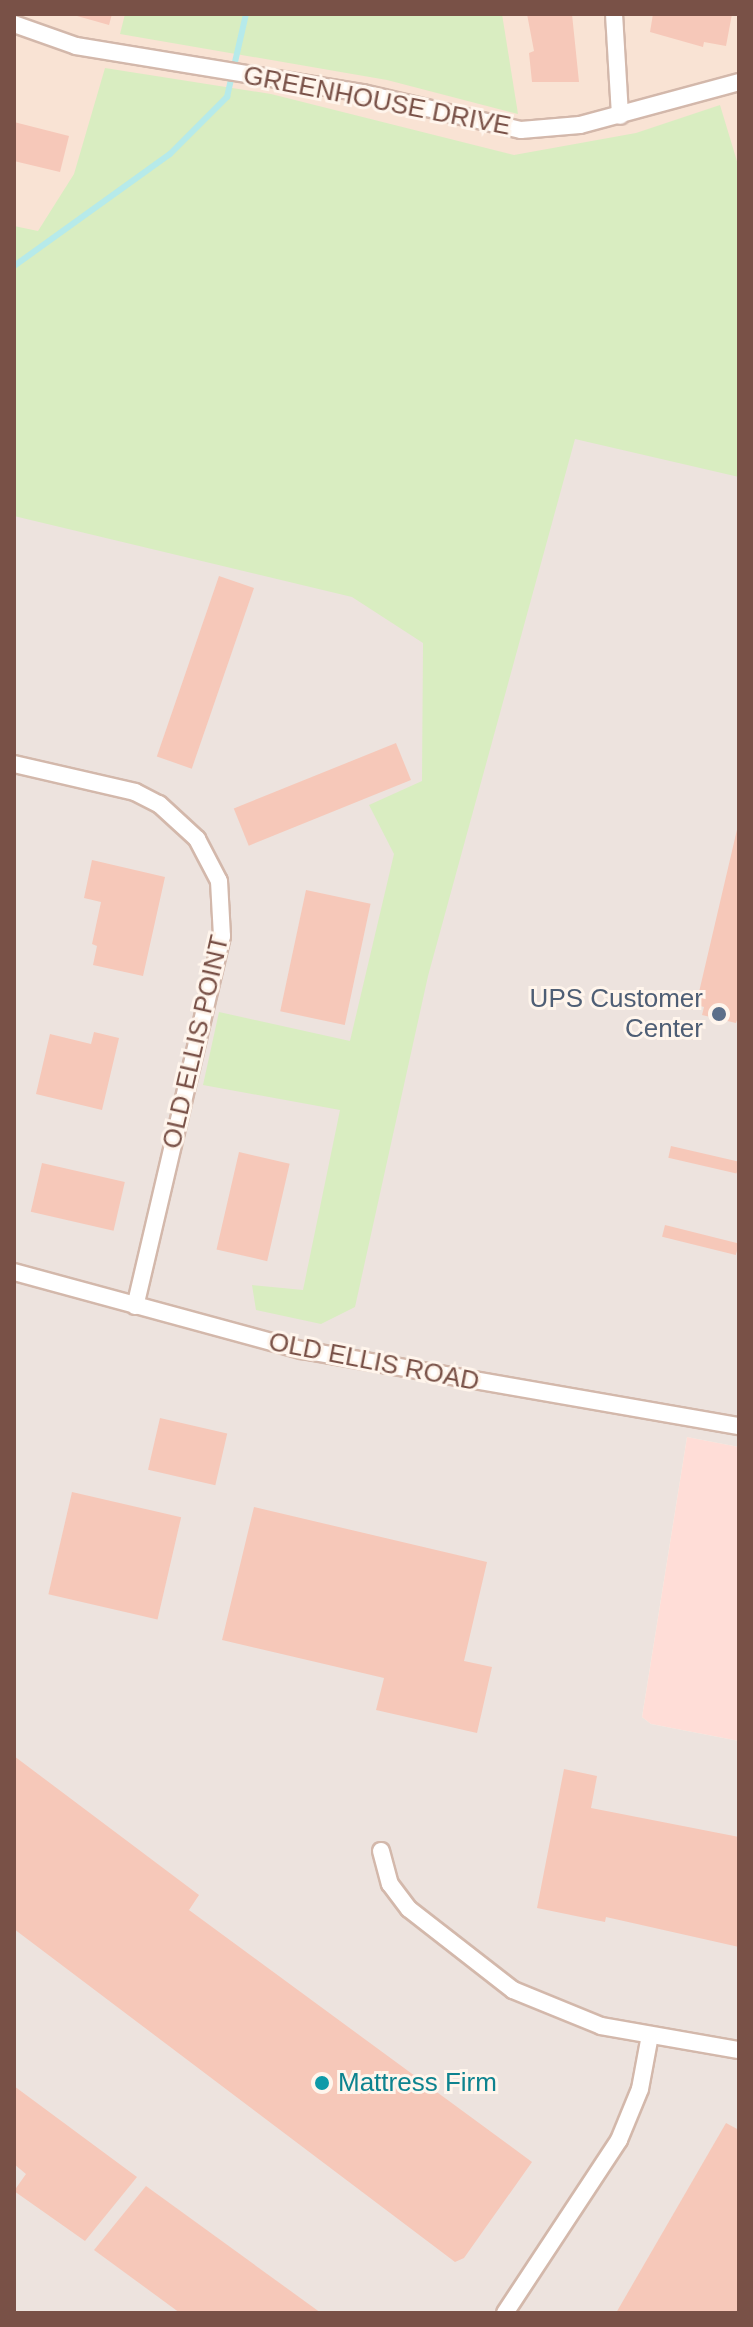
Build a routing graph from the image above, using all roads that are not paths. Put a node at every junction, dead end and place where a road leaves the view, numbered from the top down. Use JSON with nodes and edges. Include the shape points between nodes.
{"nodes":[{"id":1,"x":614,"y":14,"type":"edge"},
{"id":2,"x":14,"y":24,"type":"edge"},
{"id":3,"x":739,"y":82,"type":"edge"},
{"id":4,"x":620,"y":116,"type":"junction"},
{"id":5,"x":14,"y":764,"type":"edge"},
{"id":6,"x":14,"y":1272,"type":"edge"},
{"id":7,"x":135,"y":1306,"type":"junction"},
{"id":8,"x":739,"y":1426,"type":"edge"},
{"id":9,"x":381,"y":1851,"type":"dead end"},
{"id":10,"x":650,"y":2035,"type":"junction"},
{"id":11,"x":739,"y":2050,"type":"edge"},
{"id":12,"x":505,"y":2313,"type":"edge"}],
"edges":[{"from":1,"to":4,"type":"street"},
{"from":2,"to":4,"type":"street","name":"GREENHOUSE DRIVE","via":[[76,46],[281,80],[521,130]]},
{"from":3,"to":4,"type":"street","name":"GREENHOUSE DRIVE"},
{"from":5,"to":7,"type":"street","name":"OLD ELLIS POINT","via":[[135,792],[159,804],[197,839],[219,881],[222,936]]},
{"from":6,"to":7,"type":"street","name":"OLD ELLIS ROAD"},
{"from":7,"to":8,"type":"street","name":"OLD ELLIS ROAD","via":[[346,1359]]},
{"from":9,"to":10,"type":"street","via":[[390,1884],[409,1909],[492,1976],[569,2016]]},
{"from":10,"to":11,"type":"street"},
{"from":10,"to":12,"type":"street","via":[[640,2089],[619,2140]]}]}
